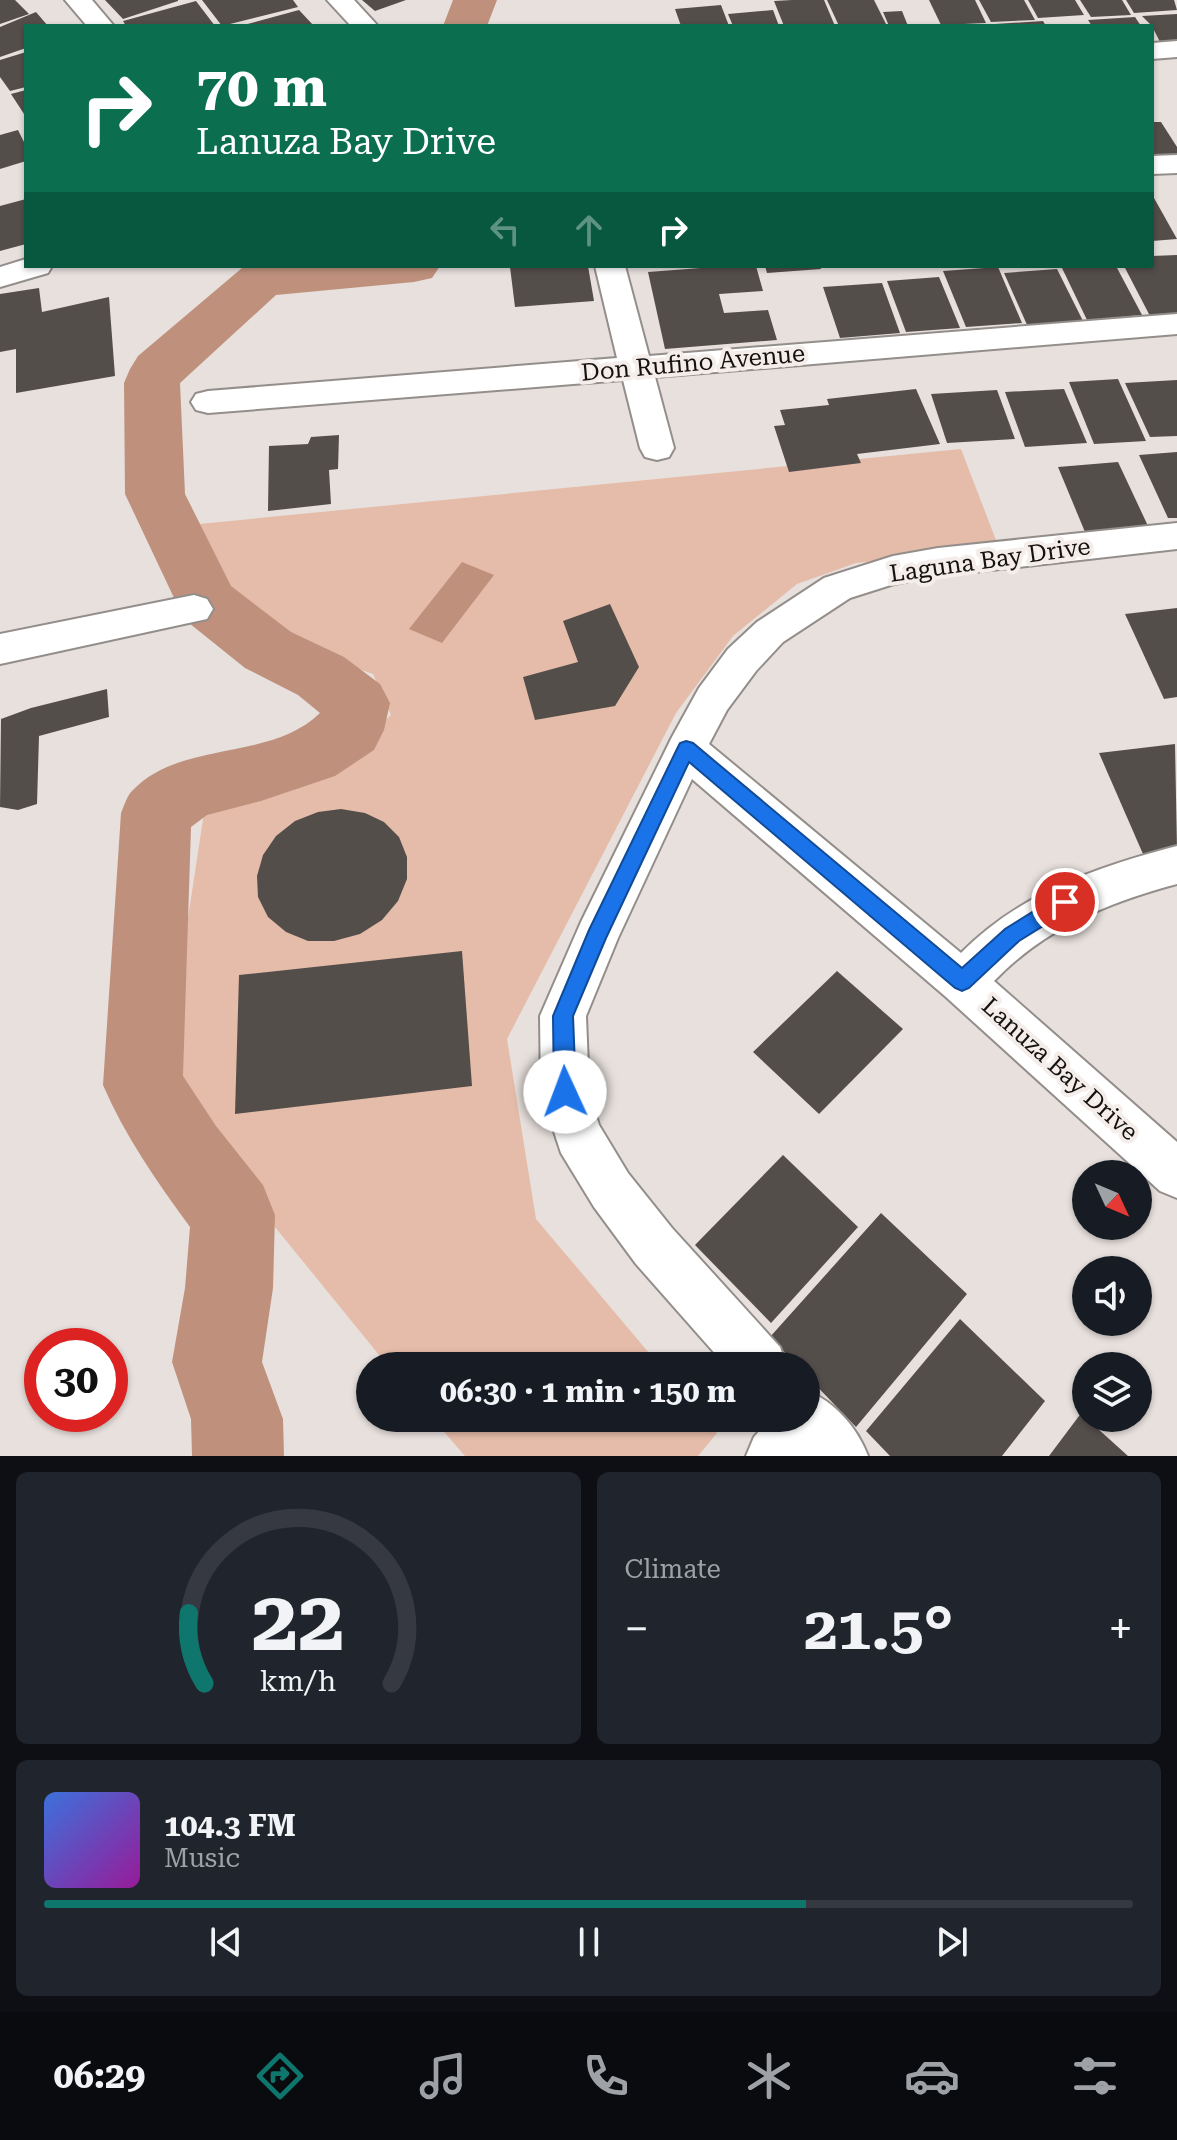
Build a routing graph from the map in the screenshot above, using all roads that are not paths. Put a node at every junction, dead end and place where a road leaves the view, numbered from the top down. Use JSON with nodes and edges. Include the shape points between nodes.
{"nodes":[{"id":1,"x":78,"y":0,"type":"edge"},
{"id":2,"x":340,"y":0,"type":"edge"},
{"id":3,"x":99,"y":24,"type":"edge"},
{"id":4,"x":363,"y":24,"type":"edge"},
{"id":5,"x":1177,"y":49,"type":"edge"},
{"id":6,"x":1154,"y":51,"type":"edge"},
{"id":7,"x":1177,"y":164,"type":"edge"},
{"id":8,"x":1154,"y":165,"type":"edge"},
{"id":9,"x":30,"y":268,"type":"edge"},
{"id":10,"x":611,"y":268,"type":"edge"},
{"id":11,"x":0,"y":277,"type":"edge"},
{"id":12,"x":1177,"y":324,"type":"edge"},
{"id":13,"x":636,"y":368,"type":"junction"},
{"id":14,"x":208,"y":402,"type":"dead end"},
{"id":15,"x":657,"y":448,"type":"dead end"},
{"id":16,"x":1177,"y":536,"type":"edge"},
{"id":17,"x":194,"y":609,"type":"dead end"},
{"id":18,"x":0,"y":649,"type":"edge"},
{"id":19,"x":686,"y":749,"type":"junction"},
{"id":20,"x":1177,"y":865,"type":"edge"},
{"id":21,"x":962,"y":982,"type":"junction"},
{"id":22,"x":1177,"y":1174,"type":"edge"},
{"id":23,"x":749,"y":1352,"type":"edge"},
{"id":24,"x":793,"y":1432,"type":"edge"},
{"id":25,"x":819,"y":1432,"type":"edge"},
{"id":26,"x":773,"y":1456,"type":"edge"},
{"id":27,"x":841,"y":1456,"type":"edge"}],
"edges":[{"from":1,"to":3,"type":"street"},
{"from":2,"to":4,"type":"street"},
{"from":5,"to":6,"type":"street"},
{"from":7,"to":8,"type":"street"},
{"from":9,"to":11,"type":"street"},
{"from":10,"to":13,"type":"street"},
{"from":12,"to":13,"type":"street","name":"Don Rufino Avenue"},
{"from":13,"to":14,"type":"street","name":"Don Rufino Avenue"},
{"from":13,"to":15,"type":"street"},
{"from":16,"to":19,"type":"street","name":"Laguna Bay Drive","via":[[938,562],[837,588],[770,632],[742,660]]},
{"from":17,"to":18,"type":"street"},
{"from":19,"to":21,"type":"street","name":"Lanuza Bay Drive"},
{"from":19,"to":23,"type":"street","name":"Laguna Bay Drive","via":[[563,1016],[565,1092],[578,1136],[611,1190]]},
{"from":20,"to":21,"type":"street","via":[[1065,902],[1012,935]]},
{"from":21,"to":22,"type":"street","name":"Lanuza Bay Drive"},
{"from":24,"to":26,"type":"street"},
{"from":25,"to":27,"type":"street"}]}
